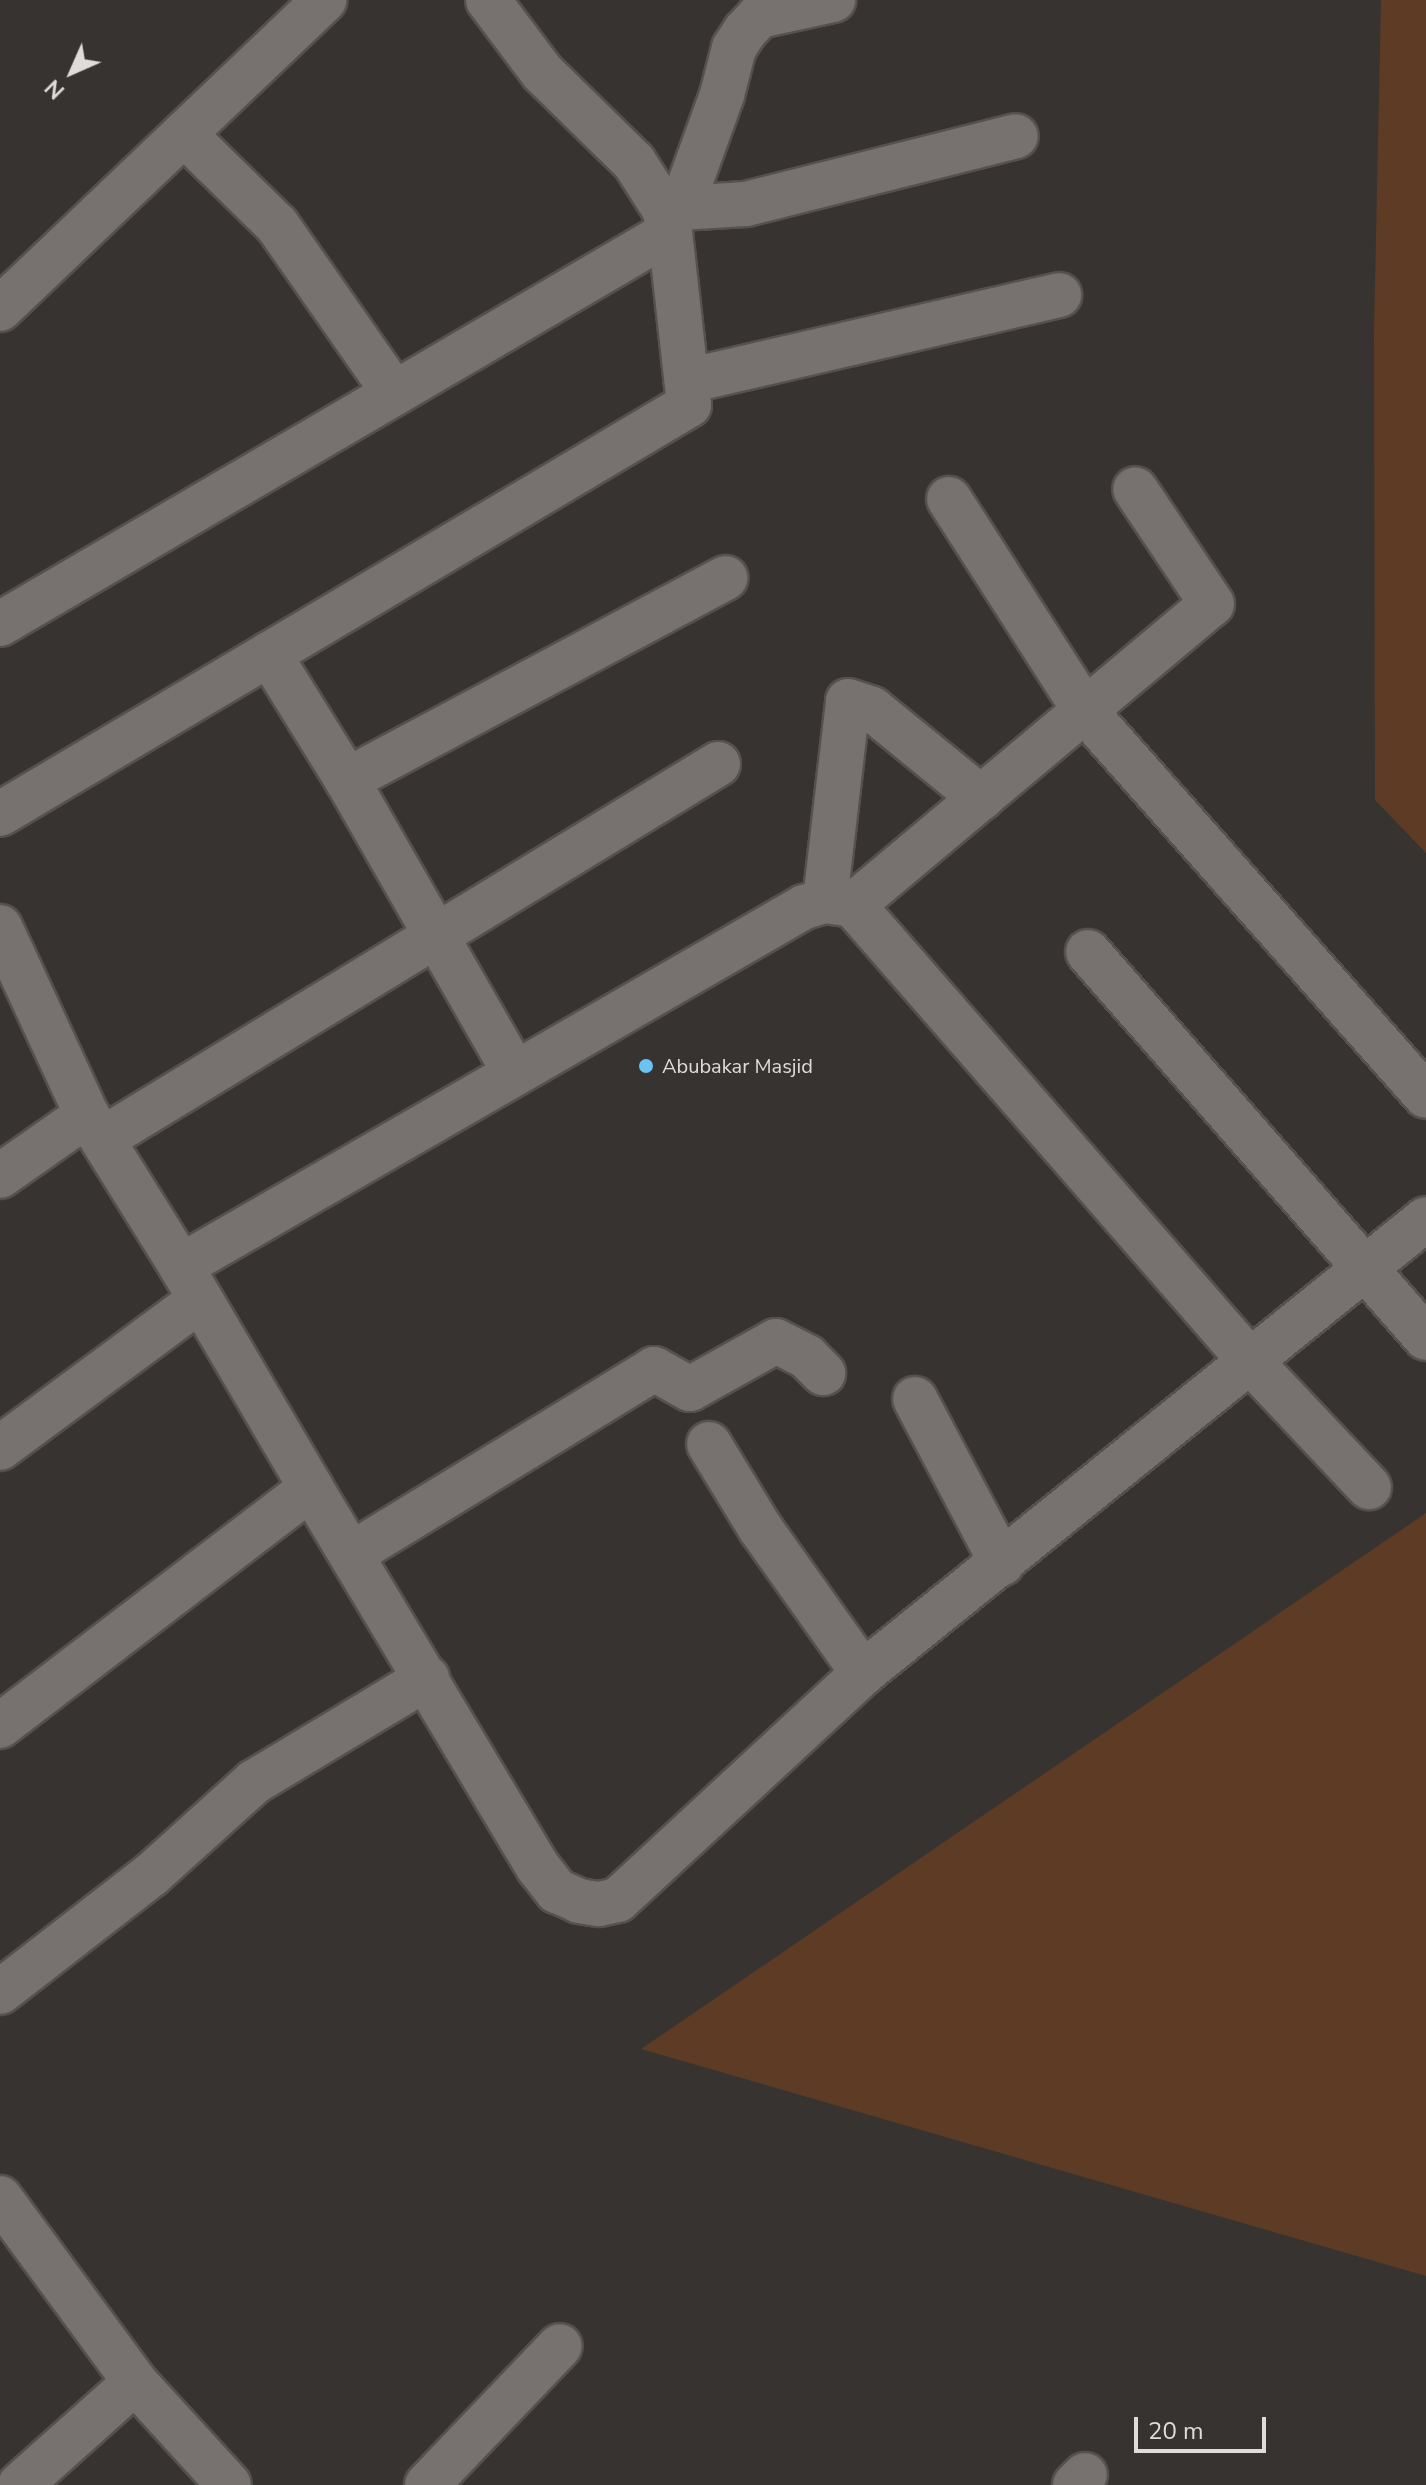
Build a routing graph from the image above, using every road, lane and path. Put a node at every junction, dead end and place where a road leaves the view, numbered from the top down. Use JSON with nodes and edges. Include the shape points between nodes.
{"nodes":[{"id":1,"x":325,"y":0,"type":"edge"},
{"id":2,"x":488,"y":0,"type":"edge"},
{"id":3,"x":833,"y":0,"type":"edge"},
{"id":4,"x":184,"y":134,"type":"junction"},
{"id":5,"x":1016,"y":136,"type":"dead end"},
{"id":6,"x":672,"y":216,"type":"junction"},
{"id":7,"x":1059,"y":295,"type":"dead end"},
{"id":8,"x":0,"y":309,"type":"edge"},
{"id":9,"x":687,"y":381,"type":"junction"},
{"id":10,"x":394,"y":393,"type":"junction"},
{"id":11,"x":1135,"y":489,"type":"dead end"},
{"id":12,"x":949,"y":499,"type":"dead end"},
{"id":13,"x":725,"y":578,"type":"dead end"},
{"id":14,"x":0,"y":624,"type":"edge"},
{"id":15,"x":269,"y":654,"type":"junction"},
{"id":16,"x":1085,"y":711,"type":"junction"},
{"id":17,"x":718,"y":764,"type":"dead end"},
{"id":18,"x":347,"y":780,"type":"junction"},
{"id":19,"x":981,"y":798,"type":"junction"},
{"id":20,"x":0,"y":814,"type":"edge"},
{"id":21,"x":839,"y":903,"type":"junction"},
{"id":22,"x":0,"y":927,"type":"edge"},
{"id":23,"x":435,"y":936,"type":"junction"},
{"id":24,"x":1088,"y":952,"type":"dead end"},
{"id":25,"x":515,"y":1073,"type":"junction"},
{"id":26,"x":1426,"y":1096,"type":"edge"},
{"id":27,"x":95,"y":1126,"type":"junction"},
{"id":28,"x":0,"y":1176,"type":"edge"},
{"id":29,"x":1426,"y":1219,"type":"edge"},
{"id":30,"x":1366,"y":1268,"type":"junction"},
{"id":31,"x":190,"y":1283,"type":"junction"},
{"id":32,"x":1426,"y":1338,"type":"edge"},
{"id":33,"x":1251,"y":1362,"type":"junction"},
{"id":34,"x":823,"y":1373,"type":"dead end"},
{"id":35,"x":915,"y":1399,"type":"dead end"},
{"id":36,"x":709,"y":1444,"type":"dead end"},
{"id":37,"x":0,"y":1448,"type":"edge"},
{"id":38,"x":1369,"y":1487,"type":"dead end"},
{"id":39,"x":311,"y":1488,"type":"junction"},
{"id":40,"x":353,"y":1553,"type":"junction"},
{"id":41,"x":1002,"y":1563,"type":"junction"},
{"id":42,"x":863,"y":1673,"type":"junction"},
{"id":43,"x":427,"y":1678,"type":"junction"},
{"id":44,"x":0,"y":1726,"type":"edge"},
{"id":45,"x":0,"y":1992,"type":"edge"},
{"id":46,"x":0,"y":2198,"type":"edge"},
{"id":47,"x":560,"y":2346,"type":"dead end"},
{"id":48,"x":135,"y":2382,"type":"junction"},
{"id":49,"x":20,"y":2485,"type":"edge"},
{"id":50,"x":229,"y":2485,"type":"edge"},
{"id":51,"x":427,"y":2485,"type":"edge"}],
"edges":[{"from":1,"to":4,"type":"street"},
{"from":2,"to":6,"type":"street","via":[[542,72],[634,162]]},
{"from":3,"to":6,"type":"street","via":[[759,16],[745,31]]},
{"from":4,"to":8,"type":"street"},
{"from":4,"to":10,"type":"street","via":[[277,225]]},
{"from":5,"to":6,"type":"street","via":[[746,204]]},
{"from":6,"to":9,"type":"street"},
{"from":6,"to":10,"type":"street"},
{"from":7,"to":9,"type":"street"},
{"from":9,"to":15,"type":"street","via":[[689,405]]},
{"from":10,"to":14,"type":"street"},
{"from":11,"to":16,"type":"street","via":[[1212,604]]},
{"from":12,"to":16,"type":"street"},
{"from":13,"to":18,"type":"street"},
{"from":15,"to":18,"type":"street"},
{"from":15,"to":20,"type":"street"},
{"from":16,"to":19,"type":"street"},
{"from":16,"to":26,"type":"street"},
{"from":17,"to":23,"type":"street"},
{"from":18,"to":23,"type":"street"},
{"from":19,"to":21,"type":"street"},
{"from":19,"to":21,"type":"street","via":[[872,709],[848,701]]},
{"from":21,"to":25,"type":"street","via":[[804,907]]},
{"from":21,"to":33,"type":"street"},
{"from":22,"to":27,"type":"street"},
{"from":23,"to":25,"type":"street"},
{"from":23,"to":27,"type":"street"},
{"from":24,"to":30,"type":"street"},
{"from":25,"to":31,"type":"street"},
{"from":27,"to":28,"type":"street"},
{"from":27,"to":31,"type":"street"},
{"from":29,"to":30,"type":"street"},
{"from":30,"to":32,"type":"street"},
{"from":30,"to":33,"type":"street"},
{"from":31,"to":37,"type":"street"},
{"from":31,"to":39,"type":"street"},
{"from":33,"to":38,"type":"street"},
{"from":33,"to":41,"type":"street"},
{"from":34,"to":40,"type":"street","via":[[807,1357],[776,1341],[690,1389],[654,1369]]},
{"from":35,"to":41,"type":"street"},
{"from":36,"to":42,"type":"street","via":[[760,1528]]},
{"from":39,"to":40,"type":"street"},
{"from":39,"to":44,"type":"street"},
{"from":40,"to":43,"type":"street"},
{"from":41,"to":42,"type":"street"},
{"from":42,"to":43,"type":"street","via":[[618,1900],[599,1904],[557,1891],[538,1867]]},
{"from":43,"to":45,"type":"street","via":[[254,1782],[151,1875]]},
{"from":46,"to":48,"type":"street"},
{"from":47,"to":51,"type":"street"},
{"from":48,"to":49,"type":"street"},
{"from":48,"to":50,"type":"street"}]}
